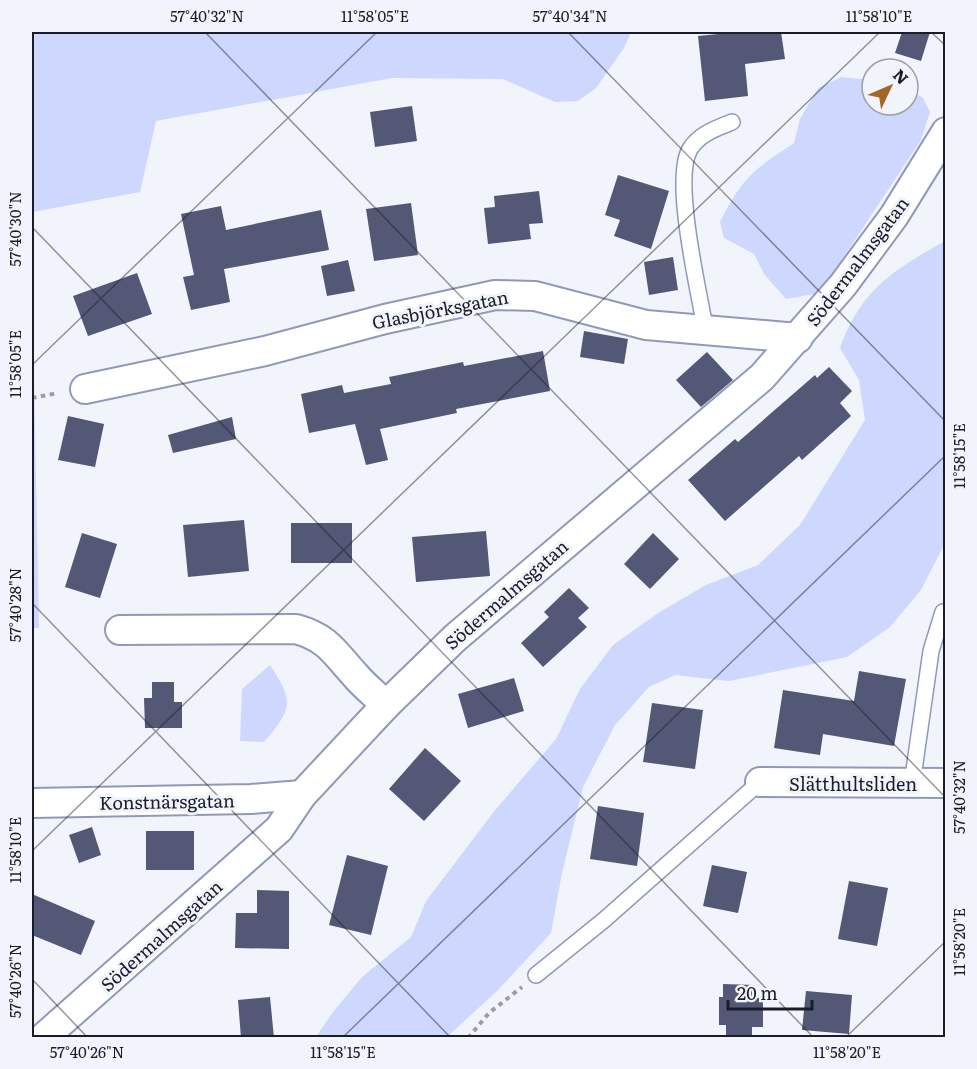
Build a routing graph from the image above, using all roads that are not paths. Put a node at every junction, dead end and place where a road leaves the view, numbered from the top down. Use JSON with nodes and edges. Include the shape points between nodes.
{"nodes":[{"id":1,"x":732,"y":122,"type":"dead end"},
{"id":2,"x":945,"y":132,"type":"edge"},
{"id":3,"x":705,"y":328,"type":"junction"},
{"id":4,"x":798,"y":338,"type":"junction"},
{"id":5,"x":85,"y":388,"type":"dead end"},
{"id":6,"x":943,"y":612,"type":"dead end"},
{"id":7,"x":120,"y":630,"type":"dead end"},
{"id":8,"x":386,"y":705,"type":"junction"},
{"id":9,"x":759,"y":782,"type":"joint"},
{"id":10,"x":945,"y":783,"type":"edge"},
{"id":11,"x":912,"y":784,"type":"junction"},
{"id":12,"x":302,"y":795,"type":"junction"},
{"id":13,"x":32,"y":803,"type":"edge"},
{"id":14,"x":536,"y":975,"type":"road end"},
{"id":15,"x":44,"y":1038,"type":"edge"}],
"edges":[{"from":1,"to":3,"type":"lane","via":[[697,141],[689,151],[685,169],[684,194]]},
{"from":2,"to":4,"type":"street","name":"Södermalmsgatan","via":[[894,216]]},
{"from":3,"to":4,"type":"street","name":"Glasbjörksgatan"},
{"from":3,"to":5,"type":"street","name":"Glasbjörksgatan","via":[[646,326],[535,296],[495,295],[265,351]]},
{"from":4,"to":8,"type":"street","name":"Södermalmsgatan","via":[[762,377],[505,593]]},
{"from":6,"to":11,"type":"lane","via":[[931,651]]},
{"from":7,"to":8,"type":"street","via":[[296,630],[315,634]]},
{"from":8,"to":12,"type":"street","name":"Södermalmsgatan"},
{"from":9,"to":11,"type":"street","name":"Slätthultsliden"},
{"from":9,"to":14,"type":"lane"},
{"from":10,"to":11,"type":"street","name":"Slätthultsliden"},
{"from":12,"to":13,"type":"street","name":"Konstnärsgatan","via":[[251,800]]},
{"from":12,"to":15,"type":"street","name":"Södermalmsgatan","via":[[279,829]]}]}
